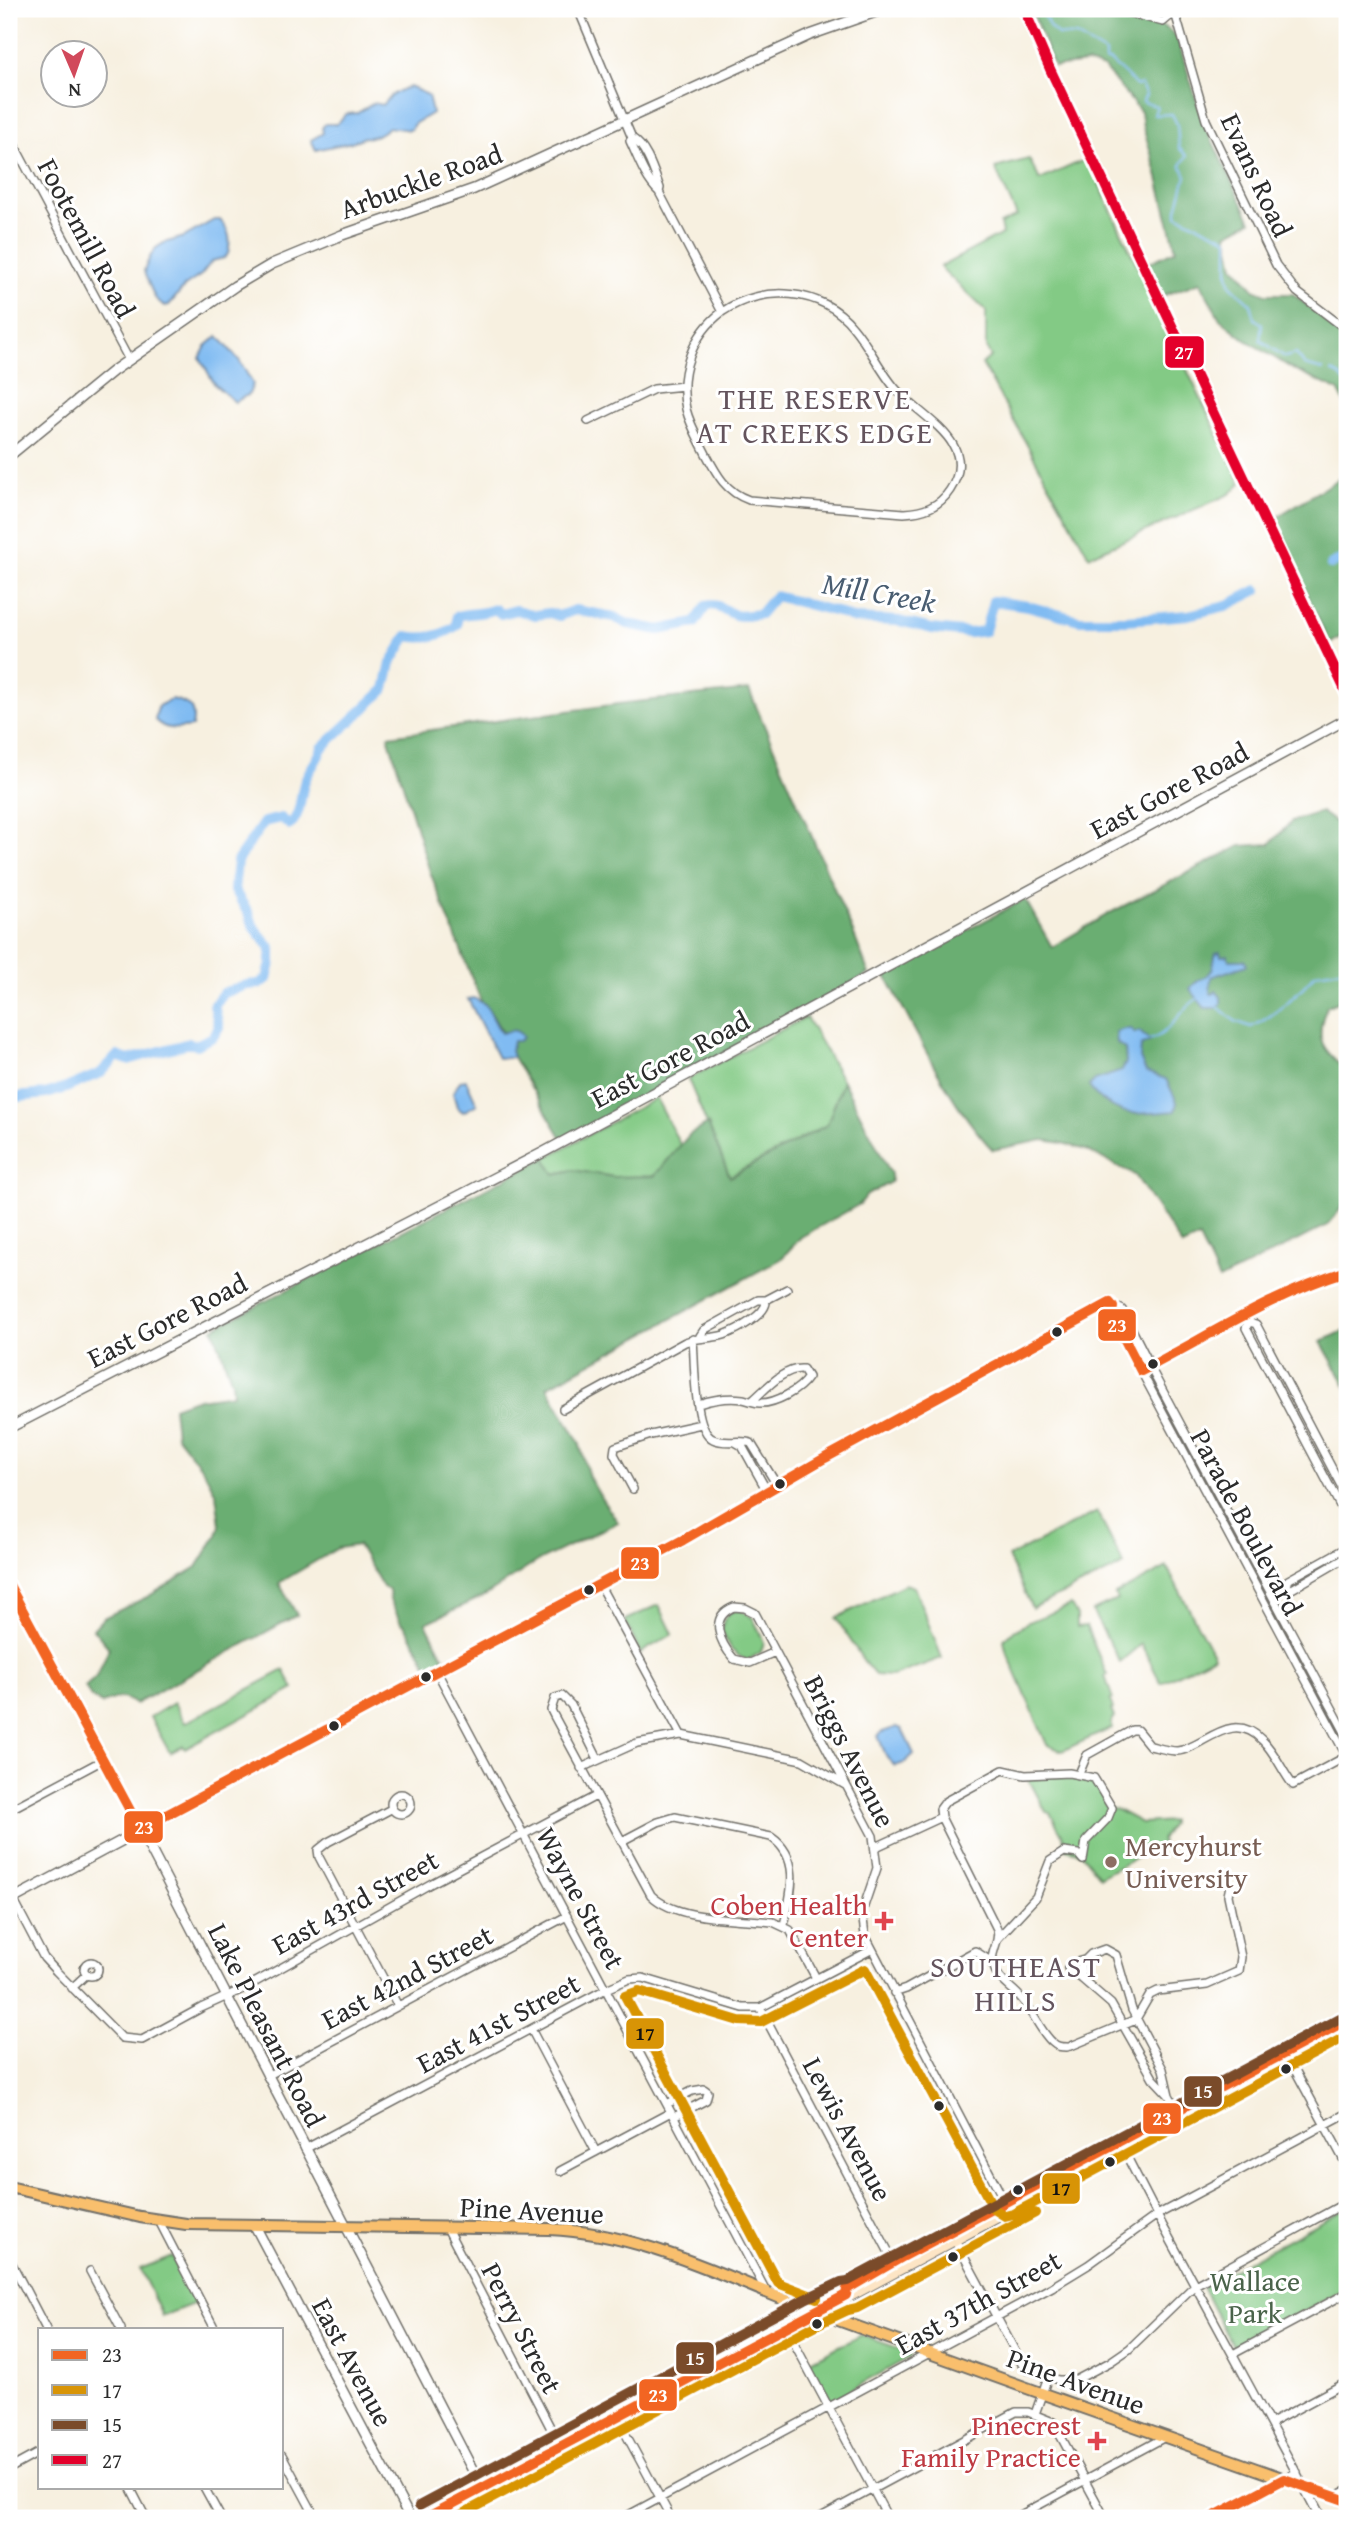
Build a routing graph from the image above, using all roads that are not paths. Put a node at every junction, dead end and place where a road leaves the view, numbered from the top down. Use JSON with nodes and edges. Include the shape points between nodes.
{"nodes":[{"id":1,"x":578,"y":9,"type":"edge"},
{"id":2,"x":884,"y":9,"type":"edge"},
{"id":3,"x":1024,"y":9,"type":"edge"},
{"id":4,"x":1115,"y":9,"type":"edge"},
{"id":5,"x":1159,"y":9,"type":"edge"},
{"id":6,"x":1174,"y":9,"type":"edge"},
{"id":7,"x":1173,"y":18,"type":"junction"},
{"id":8,"x":625,"y":121,"type":"junction"},
{"id":9,"x":9,"y":135,"type":"edge"},
{"id":10,"x":722,"y":312,"type":"junction"},
{"id":11,"x":1347,"y":330,"type":"edge"},
{"id":12,"x":129,"y":360,"type":"junction"},
{"id":13,"x":684,"y":386,"type":"junction"},
{"id":14,"x":588,"y":421,"type":"dead end"},
{"id":15,"x":9,"y":456,"type":"edge"},
{"id":16,"x":1347,"y":694,"type":"edge"},
{"id":17,"x":1347,"y":719,"type":"edge"},
{"id":18,"x":1347,"y":1271,"type":"edge"},
{"id":19,"x":787,"y":1289,"type":"dead end"},
{"id":20,"x":766,"y":1300,"type":"junction"},
{"id":21,"x":1248,"y":1318,"type":"junction"},
{"id":22,"x":697,"y":1338,"type":"junction"},
{"id":23,"x":1145,"y":1369,"type":"junction"},
{"id":24,"x":752,"y":1401,"type":"junction"},
{"id":25,"x":699,"y":1404,"type":"junction"},
{"id":26,"x":563,"y":1409,"type":"dead end"},
{"id":27,"x":701,"y":1424,"type":"junction"},
{"id":28,"x":9,"y":1429,"type":"edge"},
{"id":29,"x":735,"y":1442,"type":"junction"},
{"id":30,"x":777,"y":1485,"type":"junction"},
{"id":31,"x":633,"y":1489,"type":"dead end"},
{"id":32,"x":767,"y":1491,"type":"junction"},
{"id":33,"x":1347,"y":1497,"type":"edge"},
{"id":34,"x":1347,"y":1519,"type":"edge"},
{"id":35,"x":1347,"y":1551,"type":"edge"},
{"id":36,"x":1347,"y":1557,"type":"edge"},
{"id":37,"x":599,"y":1584,"type":"junction"},
{"id":38,"x":9,"y":1585,"type":"edge"},
{"id":39,"x":1285,"y":1587,"type":"junction"},
{"id":40,"x":1272,"y":1594,"type":"junction"},
{"id":41,"x":1262,"y":1599,"type":"junction"},
{"id":42,"x":775,"y":1652,"type":"junction"},
{"id":43,"x":436,"y":1670,"type":"junction"},
{"id":44,"x":681,"y":1735,"type":"junction"},
{"id":45,"x":1347,"y":1736,"type":"edge"},
{"id":46,"x":1347,"y":1756,"type":"edge"},
{"id":47,"x":598,"y":1759,"type":"junction"},
{"id":48,"x":103,"y":1760,"type":"junction"},
{"id":49,"x":582,"y":1768,"type":"junction"},
{"id":50,"x":1079,"y":1774,"type":"junction"},
{"id":51,"x":845,"y":1785,"type":"junction"},
{"id":52,"x":596,"y":1796,"type":"junction"},
{"id":53,"x":391,"y":1809,"type":"dead end"},
{"id":54,"x":9,"y":1810,"type":"edge"},
{"id":55,"x":941,"y":1817,"type":"junction"},
{"id":56,"x":140,"y":1829,"type":"junction"},
{"id":57,"x":524,"y":1833,"type":"junction"},
{"id":58,"x":622,"y":1841,"type":"junction"},
{"id":59,"x":876,"y":1846,"type":"junction"},
{"id":60,"x":1230,"y":1886,"type":"dead end"},
{"id":61,"x":11,"y":1900,"type":"edge"},
{"id":62,"x":567,"y":1916,"type":"junction"},
{"id":63,"x":356,"y":1925,"type":"junction"},
{"id":64,"x":784,"y":1925,"type":"junction"},
{"id":65,"x":998,"y":1938,"type":"junction"},
{"id":66,"x":872,"y":1951,"type":"junction"},
{"id":67,"x":1084,"y":1959,"type":"junction"},
{"id":68,"x":992,"y":1962,"type":"junction"},
{"id":69,"x":87,"y":1974,"type":"dead end"},
{"id":70,"x":816,"y":1978,"type":"junction"},
{"id":71,"x":1082,"y":1979,"type":"junction"},
{"id":72,"x":72,"y":1988,"type":"junction"},
{"id":73,"x":606,"y":1989,"type":"junction"},
{"id":74,"x":894,"y":1993,"type":"junction"},
{"id":75,"x":226,"y":1997,"type":"junction"},
{"id":76,"x":398,"y":2006,"type":"junction"},
{"id":77,"x":760,"y":2008,"type":"junction"},
{"id":78,"x":1136,"y":2019,"type":"junction"},
{"id":79,"x":1347,"y":2020,"type":"edge"},
{"id":80,"x":1123,"y":2025,"type":"junction"},
{"id":81,"x":531,"y":2029,"type":"junction"},
{"id":82,"x":1347,"y":2030,"type":"edge"},
{"id":83,"x":1288,"y":2057,"type":"junction"},
{"id":84,"x":267,"y":2076,"type":"junction"},
{"id":85,"x":1169,"y":2095,"type":"junction"},
{"id":86,"x":670,"y":2111,"type":"junction"},
{"id":87,"x":1347,"y":2113,"type":"edge"},
{"id":88,"x":1180,"y":2115,"type":"junction"},
{"id":89,"x":1325,"y":2125,"type":"junction"},
{"id":90,"x":1122,"y":2146,"type":"junction"},
{"id":91,"x":305,"y":2149,"type":"junction"},
{"id":92,"x":596,"y":2152,"type":"junction"},
{"id":93,"x":1347,"y":2166,"type":"edge"},
{"id":94,"x":560,"y":2171,"type":"dead end"},
{"id":95,"x":9,"y":2188,"type":"edge"},
{"id":96,"x":1347,"y":2202,"type":"edge"},
{"id":97,"x":1008,"y":2206,"type":"junction"},
{"id":98,"x":1157,"y":2216,"type":"junction"},
{"id":99,"x":159,"y":2221,"type":"junction"},
{"id":100,"x":254,"y":2226,"type":"junction"},
{"id":101,"x":347,"y":2227,"type":"junction"},
{"id":102,"x":447,"y":2228,"type":"junction"},
{"id":103,"x":953,"y":2236,"type":"junction"},
{"id":104,"x":9,"y":2258,"type":"edge"},
{"id":105,"x":896,"y":2266,"type":"junction"},
{"id":106,"x":90,"y":2271,"type":"dead end"},
{"id":107,"x":1195,"y":2285,"type":"junction"},
{"id":108,"x":1347,"y":2293,"type":"edge"},
{"id":109,"x":768,"y":2294,"type":"junction"},
{"id":110,"x":812,"y":2311,"type":"junction"},
{"id":111,"x":996,"y":2317,"type":"junction"},
{"id":112,"x":785,"y":2326,"type":"junction"},
{"id":113,"x":45,"y":2328,"type":"edge"},
{"id":114,"x":120,"y":2328,"type":"edge"},
{"id":115,"x":214,"y":2328,"type":"edge"},
{"id":116,"x":930,"y":2353,"type":"junction"},
{"id":117,"x":1233,"y":2354,"type":"junction"},
{"id":118,"x":1048,"y":2377,"type":"junction"},
{"id":119,"x":1347,"y":2382,"type":"edge"},
{"id":120,"x":1042,"y":2393,"type":"junction"},
{"id":121,"x":829,"y":2407,"type":"junction"},
{"id":122,"x":1035,"y":2414,"type":"junction"},
{"id":123,"x":617,"y":2416,"type":"junction"},
{"id":124,"x":1270,"y":2423,"type":"junction"},
{"id":125,"x":1166,"y":2437,"type":"junction"},
{"id":126,"x":560,"y":2446,"type":"junction"},
{"id":127,"x":38,"y":2453,"type":"edge"},
{"id":128,"x":284,"y":2459,"type":"edge"},
{"id":129,"x":9,"y":2469,"type":"edge"},
{"id":130,"x":1297,"y":2472,"type":"junction"},
{"id":131,"x":1284,"y":2479,"type":"junction"},
{"id":132,"x":1085,"y":2481,"type":"junction"},
{"id":133,"x":1304,"y":2486,"type":"junction"},
{"id":134,"x":131,"y":2488,"type":"edge"},
{"id":135,"x":205,"y":2488,"type":"edge"},
{"id":136,"x":482,"y":2488,"type":"junction"},
{"id":137,"x":873,"y":2490,"type":"junction"},
{"id":138,"x":1347,"y":2490,"type":"edge"},
{"id":139,"x":1334,"y":2497,"type":"junction"},
{"id":140,"x":660,"y":2498,"type":"junction"},
{"id":141,"x":1347,"y":2501,"type":"edge"},
{"id":142,"x":146,"y":2518,"type":"edge"},
{"id":143,"x":221,"y":2518,"type":"edge"},
{"id":144,"x":316,"y":2518,"type":"edge"},
{"id":145,"x":410,"y":2518,"type":"edge"},
{"id":146,"x":426,"y":2518,"type":"edge"},
{"id":147,"x":622,"y":2518,"type":"edge"},
{"id":148,"x":671,"y":2518,"type":"edge"},
{"id":149,"x":819,"y":2518,"type":"edge"},
{"id":150,"x":888,"y":2518,"type":"edge"},
{"id":151,"x":1015,"y":2518,"type":"edge"},
{"id":152,"x":1105,"y":2518,"type":"edge"},
{"id":153,"x":1211,"y":2518,"type":"edge"},
{"id":154,"x":1321,"y":2518,"type":"edge"}],
"edges":[{"from":1,"to":8,"type":"street"},
{"from":2,"to":8,"type":"street","name":"Arbuckle Road","via":[[810,35]]},
{"from":3,"to":16,"type":"main road"},
{"from":4,"to":7,"type":"street","via":[[1163,22]]},
{"from":5,"to":7,"type":"street"},
{"from":6,"to":7,"type":"street","name":"Evans Road"},
{"from":7,"to":11,"type":"street","name":"Evans Road","via":[[1206,120],[1276,265],[1300,296]]},
{"from":8,"to":10,"type":"street"},
{"from":8,"to":12,"type":"street","name":"Arbuckle Road","via":[[474,189],[272,264]]},
{"from":9,"to":12,"type":"street","name":"Footemill Road"},
{"from":10,"to":13,"type":"street","via":[[692,350]]},
{"from":10,"to":13,"type":"street","via":[[745,300],[786,293],[812,299],[843,316],[899,393],[951,440],[957,463],[952,488],[936,505],[904,513],[740,497],[722,482],[691,426]]},
{"from":12,"to":15,"type":"street","name":"Arbuckle Road"},
{"from":13,"to":14,"type":"street","via":[[654,389]]},
{"from":17,"to":28,"type":"street","name":"East Gore Road","via":[[544,1152]]},
{"from":18,"to":21,"type":"street","via":[[1309,1284]]},
{"from":19,"to":20,"type":"street"},
{"from":20,"to":22,"type":"street","via":[[758,1300]]},
{"from":20,"to":22,"type":"street","via":[[764,1312],[735,1330]]},
{"from":21,"to":23,"type":"street"},
{"from":21,"to":33,"type":"street","via":[[1256,1324]]},
{"from":21,"to":34,"type":"street","via":[[1246,1328]]},
{"from":22,"to":25,"type":"street"},
{"from":22,"to":26,"type":"street"},
{"from":23,"to":30,"type":"street","name":"Parade Boulevard","via":[[1121,1310],[1112,1305]]},
{"from":23,"to":40,"type":"street","name":"Parade Boulevard"},
{"from":23,"to":41,"type":"street","name":"Parade Boulevard"},
{"from":24,"to":24,"type":"street","via":[[777,1399],[808,1377],[803,1369],[793,1370]]},
{"from":24,"to":25,"type":"street","via":[[719,1398]]},
{"from":25,"to":27,"type":"street"},
{"from":27,"to":29,"type":"street","via":[[712,1439]]},
{"from":27,"to":31,"type":"street","via":[[615,1447],[614,1454]]},
{"from":29,"to":30,"type":"street","via":[[748,1441],[754,1446]]},
{"from":29,"to":32,"type":"street","via":[[742,1446]]},
{"from":30,"to":32,"type":"street"},
{"from":32,"to":37,"type":"street"},
{"from":35,"to":39,"type":"street","via":[[1288,1580]]},
{"from":36,"to":39,"type":"street","via":[[1292,1589]]},
{"from":37,"to":43,"type":"street"},
{"from":37,"to":44,"type":"street"},
{"from":38,"to":48,"type":"street","name":"Lake Pleasant Road"},
{"from":39,"to":40,"type":"street"},
{"from":40,"to":41,"type":"street"},
{"from":40,"to":45,"type":"street","name":"Parade Boulevard"},
{"from":41,"to":46,"type":"street","name":"Parade Boulevard"},
{"from":42,"to":42,"type":"street","name":"Briggs Avenue","via":[[752,1611],[734,1606],[720,1616],[717,1626],[734,1659],[753,1662]]},
{"from":42,"to":51,"type":"street","name":"Briggs Avenue"},
{"from":43,"to":56,"type":"street"},
{"from":43,"to":57,"type":"street","name":"Wayne Street"},
{"from":44,"to":47,"type":"street","via":[[650,1739]]},
{"from":44,"to":51,"type":"street","via":[[802,1760]]},
{"from":46,"to":50,"type":"street","via":[[1293,1785],[1262,1739],[1243,1729],[1230,1728],[1180,1751],[1150,1746],[1138,1730],[1132,1730],[1087,1755]]},
{"from":47,"to":49,"type":"street"},
{"from":47,"to":49,"type":"street","via":[[571,1705],[558,1696],[551,1710]]},
{"from":48,"to":54,"type":"street"},
{"from":48,"to":56,"type":"street","name":"Lake Pleasant Road"},
{"from":49,"to":52,"type":"street"},
{"from":50,"to":55,"type":"street","via":[[1025,1775],[1003,1770],[946,1801]]},
{"from":50,"to":65,"type":"street","via":[[1098,1781],[1112,1811],[1087,1841],[1083,1860],[1078,1854],[1064,1852],[1050,1861],[1036,1897]]},
{"from":51,"to":59,"type":"street","name":"Briggs Avenue"},
{"from":52,"to":57,"type":"street","name":"East 43rd Street"},
{"from":52,"to":58,"type":"street"},
{"from":53,"to":63,"type":"street","via":[[318,1850]]},
{"from":55,"to":59,"type":"street"},
{"from":55,"to":65,"type":"street"},
{"from":56,"to":61,"type":"street"},
{"from":56,"to":75,"type":"street","name":"Lake Pleasant Road"},
{"from":57,"to":62,"type":"street","name":"Wayne Street"},
{"from":57,"to":63,"type":"street","name":"East 43rd Street"},
{"from":58,"to":64,"type":"street","via":[[660,1904],[682,1913]]},
{"from":58,"to":64,"type":"street","via":[[675,1817],[771,1837],[784,1847],[791,1861]]},
{"from":59,"to":66,"type":"street","name":"Briggs Avenue","via":[[877,1868],[862,1912],[864,1934]]},
{"from":60,"to":78,"type":"street","via":[[1239,1970],[1209,1984],[1158,1991],[1150,1995]]},
{"from":61,"to":72,"type":"street","via":[[44,1958]]},
{"from":62,"to":73,"type":"street","name":"Wayne Street"},
{"from":62,"to":76,"type":"street","name":"East 42nd Street"},
{"from":63,"to":75,"type":"street","name":"East 43rd Street"},
{"from":63,"to":76,"type":"street"},
{"from":64,"to":70,"type":"street"},
{"from":65,"to":68,"type":"street"},
{"from":66,"to":70,"type":"street"},
{"from":66,"to":74,"type":"street","name":"Briggs Avenue"},
{"from":67,"to":71,"type":"street"},
{"from":67,"to":71,"type":"street","via":[[1068,1968]]},
{"from":67,"to":78,"type":"street","via":[[1105,1949],[1116,1955]]},
{"from":68,"to":74,"type":"street","via":[[975,1951]]},
{"from":68,"to":80,"type":"street","via":[[1001,1980],[1023,1999],[1057,2046],[1069,2046]]},
{"from":69,"to":72,"type":"street"},
{"from":70,"to":77,"type":"street"},
{"from":71,"to":80,"type":"street","via":[[1102,1994]]},
{"from":72,"to":75,"type":"street","name":"East 43rd Street","via":[[122,2038],[133,2041]]},
{"from":73,"to":77,"type":"street","name":"East 41st Street","via":[[640,1977],[743,2008]]},
{"from":73,"to":81,"type":"street","name":"East 41st Street"},
{"from":73,"to":86,"type":"street","name":"Wayne Street"},
{"from":74,"to":97,"type":"street","name":"Briggs Avenue"},
{"from":75,"to":84,"type":"street","name":"Lake Pleasant Road"},
{"from":76,"to":84,"type":"street","name":"East 42nd Street"},
{"from":77,"to":105,"type":"street","name":"Lewis Avenue"},
{"from":78,"to":80,"type":"street"},
{"from":78,"to":85,"type":"street","via":[[1163,2069]]},
{"from":79,"to":83,"type":"main road"},
{"from":80,"to":85,"type":"street","via":[[1153,2078]]},
{"from":81,"to":91,"type":"street","name":"East 41st Street"},
{"from":81,"to":92,"type":"street"},
{"from":82,"to":83,"type":"main road"},
{"from":83,"to":88,"type":"main road"},
{"from":83,"to":89,"type":"street"},
{"from":84,"to":91,"type":"street","name":"Lake Pleasant Road"},
{"from":85,"to":88,"type":"street"},
{"from":86,"to":86,"type":"street","via":[[706,2101],[708,2092],[697,2089]]},
{"from":86,"to":92,"type":"street"},
{"from":86,"to":109,"type":"street","name":"Wayne Street"},
{"from":87,"to":89,"type":"street","name":"East 37th Street"},
{"from":88,"to":90,"type":"main road"},
{"from":89,"to":93,"type":"street"},
{"from":89,"to":98,"type":"street","name":"East 37th Street"},
{"from":90,"to":97,"type":"main road"},
{"from":90,"to":98,"type":"street"},
{"from":91,"to":101,"type":"street","name":"Lake Pleasant Road"},
{"from":92,"to":94,"type":"street"},
{"from":95,"to":99,"type":"main road","name":"Pine Avenue"},
{"from":96,"to":107,"type":"street"},
{"from":97,"to":103,"type":"main road"},
{"from":98,"to":107,"type":"street"},
{"from":98,"to":111,"type":"street","name":"East 37th Street","via":[[1074,2274]]},
{"from":99,"to":100,"type":"main road","name":"Pine Avenue"},
{"from":99,"to":115,"type":"street"},
{"from":100,"to":101,"type":"main road","name":"Pine Avenue"},
{"from":100,"to":145,"type":"street","name":"East Avenue"},
{"from":101,"to":102,"type":"main road","name":"Pine Avenue"},
{"from":101,"to":136,"type":"street","name":"Lake Pleasant Road"},
{"from":102,"to":109,"type":"main road","name":"Pine Avenue","via":[[601,2234],[646,2246]]},
{"from":102,"to":126,"type":"street","name":"Perry Street"},
{"from":103,"to":105,"type":"main road"},
{"from":103,"to":111,"type":"street"},
{"from":104,"to":113,"type":"street"},
{"from":105,"to":110,"type":"main road","via":[[850,2296]]},
{"from":106,"to":114,"type":"street"},
{"from":107,"to":117,"type":"street"},
{"from":107,"to":118,"type":"street","via":[[1110,2362],[1071,2381]]},
{"from":108,"to":117,"type":"street"},
{"from":109,"to":110,"type":"main road","name":"Pine Avenue"},
{"from":110,"to":112,"type":"main road"},
{"from":110,"to":116,"type":"main road","name":"Pine Avenue"},
{"from":111,"to":116,"type":"street","name":"East 37th Street"},
{"from":111,"to":118,"type":"street","via":[[1022,2364]]},
{"from":112,"to":121,"type":"street"},
{"from":112,"to":123,"type":"main road"},
{"from":116,"to":120,"type":"main road","name":"Pine Avenue"},
{"from":116,"to":121,"type":"street","name":"East 37th Street"},
{"from":117,"to":124,"type":"street"},
{"from":118,"to":120,"type":"street"},
{"from":119,"to":124,"type":"street"},
{"from":120,"to":122,"type":"street"},
{"from":120,"to":125,"type":"main road","name":"Pine Avenue"},
{"from":121,"to":137,"type":"street"},
{"from":121,"to":140,"type":"street","name":"East 37th Street"},
{"from":122,"to":132,"type":"street","via":[[1053,2422]]},
{"from":122,"to":137,"type":"street","via":[[1016,2412]]},
{"from":123,"to":126,"type":"main road"},
{"from":123,"to":140,"type":"street"},
{"from":124,"to":130,"type":"street"},
{"from":125,"to":131,"type":"main road","name":"Pine Avenue"},
{"from":125,"to":132,"type":"street"},
{"from":126,"to":136,"type":"main road"},
{"from":127,"to":129,"type":"street"},
{"from":128,"to":144,"type":"street"},
{"from":130,"to":131,"type":"street"},
{"from":130,"to":133,"type":"street"},
{"from":131,"to":133,"type":"main road","name":"Pine Avenue"},
{"from":131,"to":153,"type":"street"},
{"from":132,"to":151,"type":"street"},
{"from":132,"to":152,"type":"street"},
{"from":133,"to":139,"type":"main road","name":"Pine Avenue"},
{"from":133,"to":154,"type":"street"},
{"from":134,"to":142,"type":"street"},
{"from":135,"to":143,"type":"street"},
{"from":136,"to":146,"type":"main road"},
{"from":137,"to":149,"type":"street"},
{"from":137,"to":150,"type":"street"},
{"from":138,"to":139,"type":"street"},
{"from":139,"to":141,"type":"main road","name":"Pine Avenue"},
{"from":140,"to":147,"type":"street","name":"East 37th Street"},
{"from":140,"to":148,"type":"street"}]}
